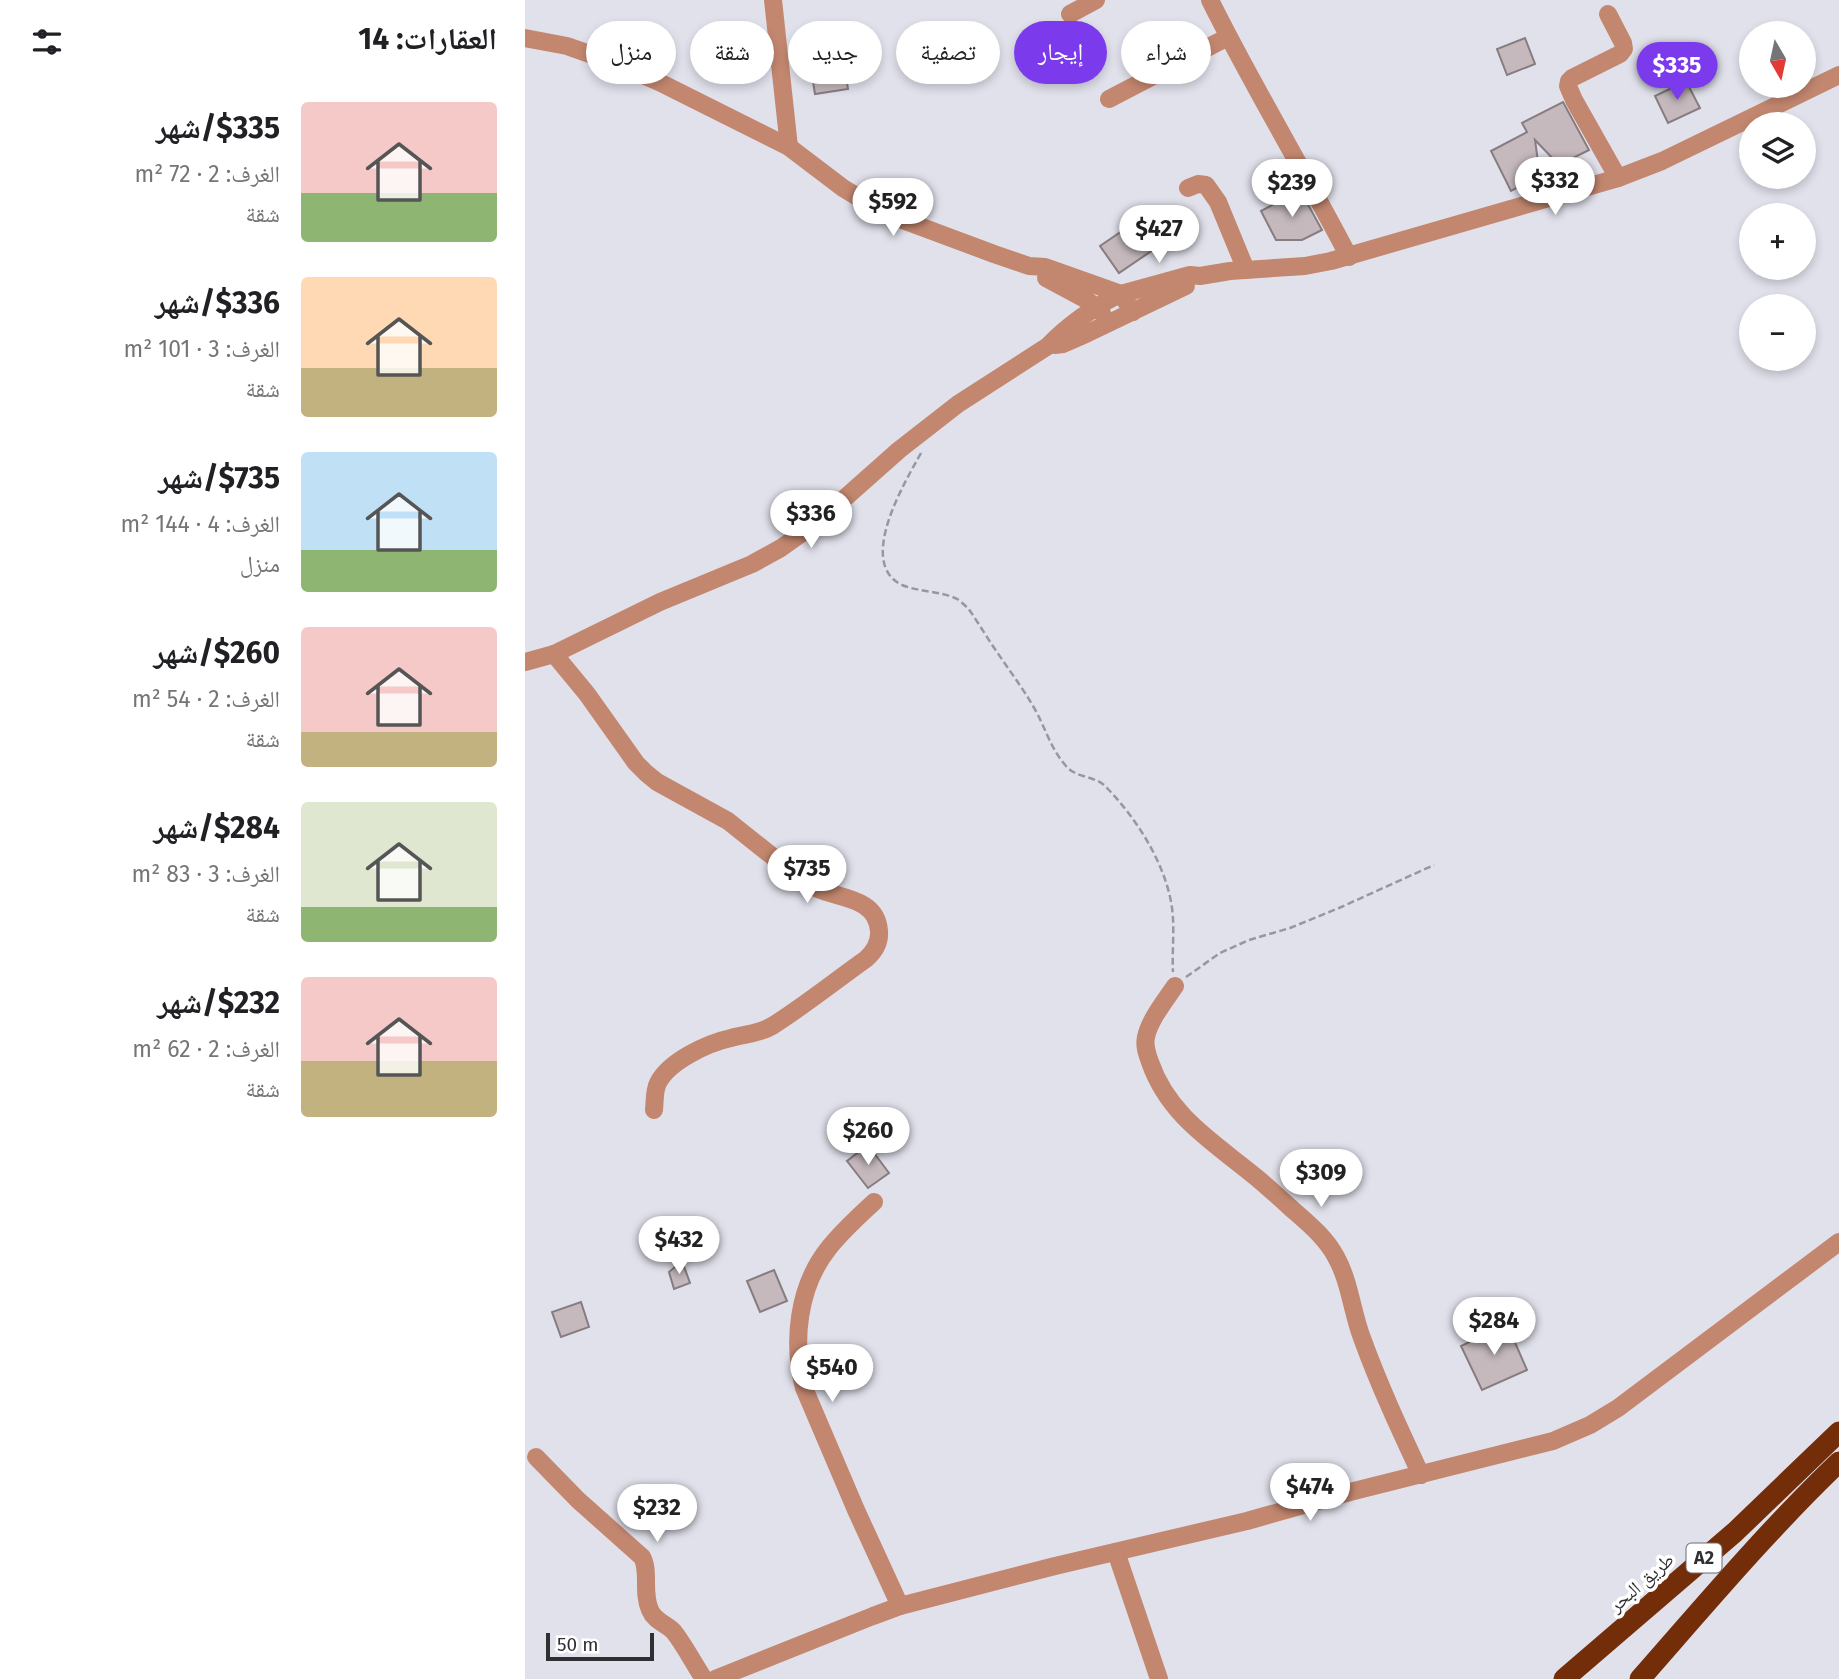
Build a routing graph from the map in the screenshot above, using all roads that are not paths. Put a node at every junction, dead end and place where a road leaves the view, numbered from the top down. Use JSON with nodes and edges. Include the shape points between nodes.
{"nodes":[{"id":1,"x":773,"y":0,"type":"edge"},
{"id":2,"x":1096,"y":0,"type":"edge"},
{"id":3,"x":1210,"y":0,"type":"edge"},
{"id":4,"x":1608,"y":13,"type":"dead end"},
{"id":5,"x":1070,"y":14,"type":"dead end"},
{"id":6,"x":1228,"y":37,"type":"junction"},
{"id":7,"x":525,"y":38,"type":"edge"},
{"id":8,"x":1839,"y":75,"type":"edge"},
{"id":9,"x":1109,"y":99,"type":"dead end"},
{"id":10,"x":789,"y":147,"type":"junction"},
{"id":11,"x":1618,"y":178,"type":"junction"},
{"id":12,"x":1188,"y":188,"type":"dead end"},
{"id":13,"x":1349,"y":257,"type":"junction"},
{"id":14,"x":1029,"y":266,"type":"junction"},
{"id":15,"x":1246,"y":270,"type":"junction"},
{"id":16,"x":1200,"y":276,"type":"junction"},
{"id":17,"x":1121,"y":294,"type":"junction"},
{"id":18,"x":1096,"y":307,"type":"junction"},
{"id":19,"x":1133,"y":312,"type":"junction"},
{"id":20,"x":1111,"y":322,"type":"junction"},
{"id":21,"x":1048,"y":346,"type":"junction"},
{"id":22,"x":554,"y":654,"type":"junction"},
{"id":23,"x":525,"y":662,"type":"edge"},
{"id":24,"x":1175,"y":986,"type":"road end"},
{"id":25,"x":654,"y":1110,"type":"dead end"},
{"id":26,"x":874,"y":1202,"type":"dead end"},
{"id":27,"x":1839,"y":1242,"type":"edge"},
{"id":28,"x":1839,"y":1432,"type":"edge"},
{"id":29,"x":536,"y":1457,"type":"dead end"},
{"id":30,"x":1839,"y":1462,"type":"edge"},
{"id":31,"x":1421,"y":1475,"type":"junction"},
{"id":32,"x":1116,"y":1552,"type":"junction"},
{"id":33,"x":900,"y":1606,"type":"junction"},
{"id":34,"x":704,"y":1679,"type":"edge"},
{"id":35,"x":715,"y":1679,"type":"edge"},
{"id":36,"x":1159,"y":1679,"type":"edge"},
{"id":37,"x":1564,"y":1679,"type":"edge"},
{"id":38,"x":1640,"y":1679,"type":"edge"}],
"edges":[{"from":1,"to":10,"type":"street"},
{"from":2,"to":5,"type":"street"},
{"from":3,"to":6,"type":"street"},
{"from":4,"to":11,"type":"street","via":[[1623,49],[1572,78],[1568,86]]},
{"from":6,"to":9,"type":"street"},
{"from":6,"to":13,"type":"street"},
{"from":7,"to":10,"type":"street","via":[[567,46],[615,63]]},
{"from":8,"to":11,"type":"street"},
{"from":10,"to":14,"type":"street","via":[[884,213]]},
{"from":11,"to":13,"type":"street"},
{"from":12,"to":15,"type":"street","via":[[1198,184],[1212,192]]},
{"from":13,"to":15,"type":"street"},
{"from":14,"to":17,"type":"street","via":[[1045,267]]},
{"from":14,"to":18,"type":"street"},
{"from":15,"to":16,"type":"street"},
{"from":16,"to":17,"type":"street"},
{"from":16,"to":19,"type":"street"},
{"from":17,"to":18,"type":"street"},
{"from":17,"to":19,"type":"street"},
{"from":18,"to":20,"type":"street"},
{"from":18,"to":21,"type":"street"},
{"from":19,"to":20,"type":"street"},
{"from":20,"to":21,"type":"street"},
{"from":21,"to":22,"type":"street","via":[[958,404],[781,548]]},
{"from":22,"to":23,"type":"street"},
{"from":22,"to":25,"type":"street","via":[[636,763],[657,782],[728,821],[802,880],[863,904],[877,921],[877,944],[866,960],[766,1030],[690,1054],[658,1083]]},
{"from":24,"to":31,"type":"street","via":[[1147,1034],[1145,1047],[1154,1074],[1182,1116],[1304,1219],[1337,1258],[1375,1375]]},
{"from":26,"to":33,"type":"street","via":[[816,1267],[802,1306],[798,1355],[804,1388]]},
{"from":27,"to":31,"type":"street","via":[[1656,1381],[1590,1425],[1553,1441]]},
{"from":28,"to":37,"type":"highway","name":"طريق البحر","number":"A2","via":[[1735,1532]]},
{"from":29,"to":34,"type":"street","via":[[642,1557],[652,1615],[674,1632]]},
{"from":30,"to":38,"type":"highway","number":"A2"},
{"from":31,"to":32,"type":"street"},
{"from":32,"to":33,"type":"street"},
{"from":32,"to":36,"type":"street"},
{"from":33,"to":35,"type":"street"}]}
